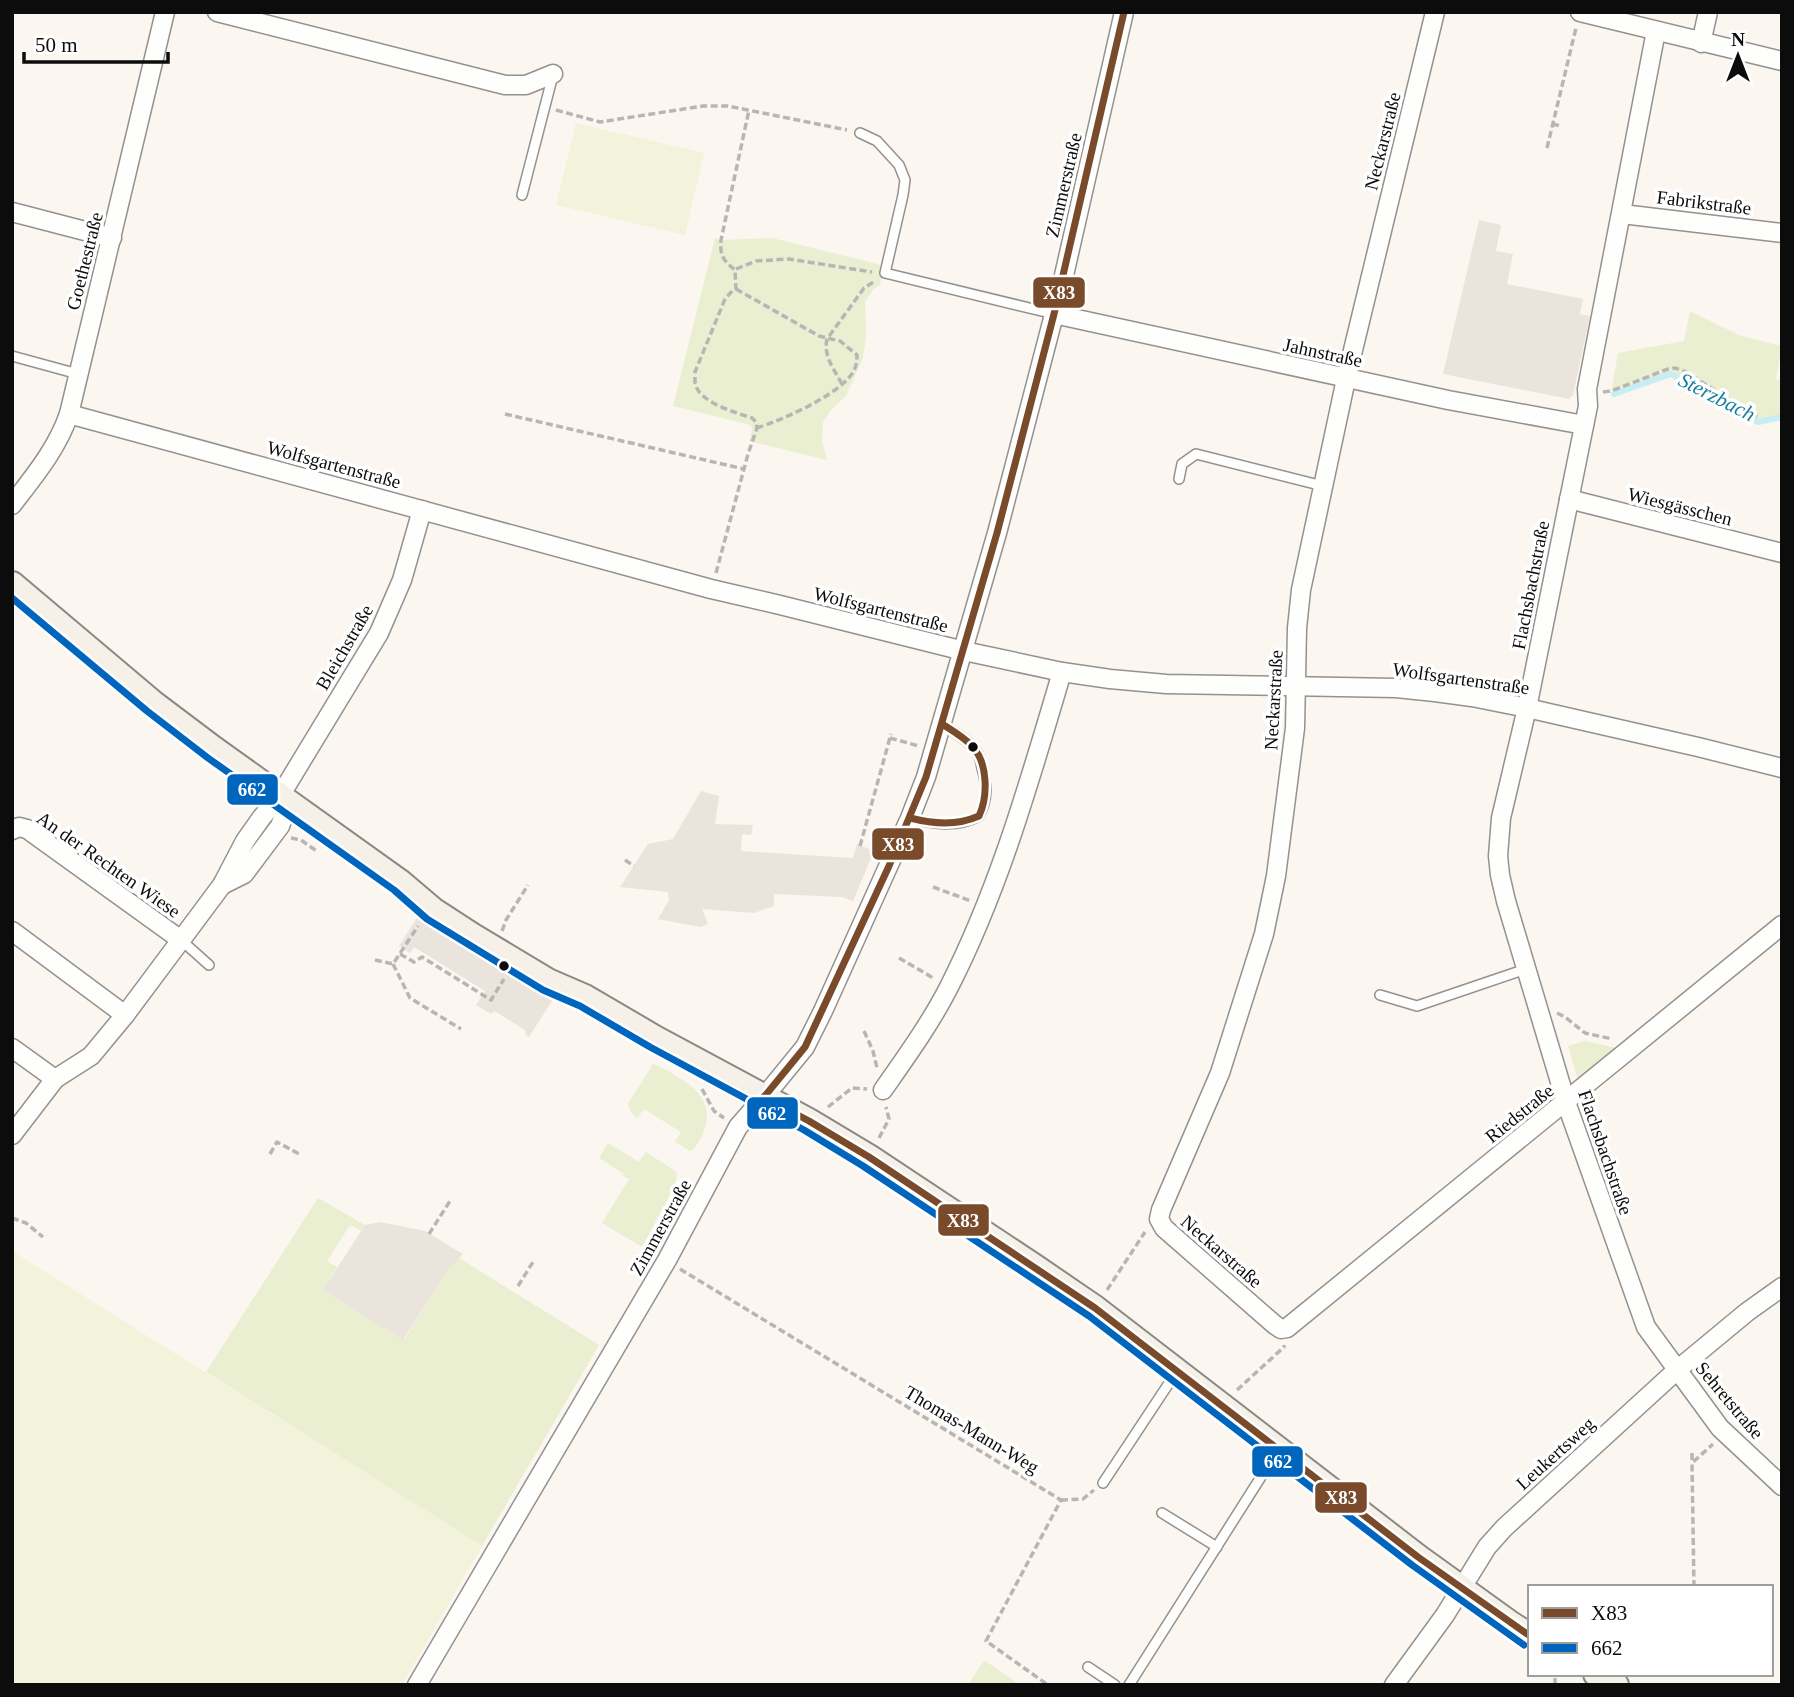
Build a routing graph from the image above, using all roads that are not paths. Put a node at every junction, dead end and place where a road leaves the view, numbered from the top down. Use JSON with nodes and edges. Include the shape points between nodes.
{"nodes":[{"id":1,"x":165,"y":12,"type":"edge"},
{"id":2,"x":216,"y":12,"type":"edge"},
{"id":3,"x":1124,"y":12,"type":"edge"},
{"id":4,"x":1435,"y":12,"type":"edge"},
{"id":5,"x":1708,"y":12,"type":"edge"},
{"id":6,"x":1579,"y":19,"type":"edge"},
{"id":7,"x":1656,"y":31,"type":"junction"},
{"id":8,"x":1701,"y":43,"type":"junction"},
{"id":9,"x":1782,"y":61,"type":"edge"},
{"id":10,"x":553,"y":74,"type":"joint"},
{"id":11,"x":860,"y":133,"type":"road end"},
{"id":12,"x":522,"y":195,"type":"dead end"},
{"id":13,"x":12,"y":212,"type":"edge"},
{"id":14,"x":1622,"y":214,"type":"junction"},
{"id":15,"x":1782,"y":233,"type":"edge"},
{"id":16,"x":112,"y":238,"type":"junction"},
{"id":17,"x":1054,"y":314,"type":"junction"},
{"id":18,"x":12,"y":356,"type":"edge"},
{"id":19,"x":78,"y":374,"type":"junction"},
{"id":20,"x":1346,"y":379,"type":"junction"},
{"id":21,"x":69,"y":414,"type":"junction"},
{"id":22,"x":1584,"y":425,"type":"junction"},
{"id":23,"x":1179,"y":479,"type":"dead end"},
{"id":24,"x":1323,"y":486,"type":"junction"},
{"id":25,"x":1569,"y":499,"type":"junction"},
{"id":26,"x":12,"y":505,"type":"edge"},
{"id":27,"x":422,"y":510,"type":"junction"},
{"id":28,"x":1782,"y":553,"type":"edge"},
{"id":29,"x":12,"y":583,"type":"edge"},
{"id":30,"x":964,"y":651,"type":"junction"},
{"id":31,"x":1062,"y":672,"type":"junction"},
{"id":32,"x":1297,"y":687,"type":"junction"},
{"id":33,"x":1527,"y":708,"type":"junction"},
{"id":34,"x":942,"y":724,"type":"junction"},
{"id":35,"x":1782,"y":768,"type":"edge"},
{"id":36,"x":285,"y":799,"type":"junction"},
{"id":37,"x":910,"y":818,"type":"junction"},
{"id":38,"x":12,"y":830,"type":"edge"},
{"id":39,"x":400,"y":882,"type":"junction"},
{"id":40,"x":1782,"y":925,"type":"edge"},
{"id":41,"x":12,"y":931,"type":"edge"},
{"id":42,"x":181,"y":940,"type":"junction"},
{"id":43,"x":209,"y":965,"type":"dead end"},
{"id":44,"x":1526,"y":969,"type":"junction"},
{"id":45,"x":1380,"y":995,"type":"dead end"},
{"id":46,"x":585,"y":997,"type":"junction"},
{"id":47,"x":125,"y":1015,"type":"junction"},
{"id":48,"x":12,"y":1048,"type":"edge"},
{"id":49,"x":55,"y":1079,"type":"junction"},
{"id":50,"x":884,"y":1095,"type":"road end"},
{"id":51,"x":764,"y":1097,"type":"junction"},
{"id":52,"x":1566,"y":1102,"type":"junction"},
{"id":53,"x":12,"y":1135,"type":"edge"},
{"id":54,"x":1782,"y":1287,"type":"edge"},
{"id":55,"x":1281,"y":1329,"type":"joint"},
{"id":56,"x":1177,"y":1370,"type":"junction"},
{"id":57,"x":1677,"y":1370,"type":"junction"},
{"id":58,"x":1279,"y":1449,"type":"junction"},
{"id":59,"x":1103,"y":1483,"type":"road end"},
{"id":60,"x":1782,"y":1486,"type":"edge"},
{"id":61,"x":1162,"y":1513,"type":"dead end"},
{"id":62,"x":1216,"y":1547,"type":"junction"},
{"id":63,"x":1461,"y":1588,"type":"junction"},
{"id":64,"x":1528,"y":1635,"type":"edge"},
{"id":65,"x":1088,"y":1667,"type":"dead end"},
{"id":66,"x":1600,"y":1676,"type":"edge"},
{"id":67,"x":417,"y":1685,"type":"edge"},
{"id":68,"x":1115,"y":1685,"type":"edge"},
{"id":69,"x":1129,"y":1685,"type":"edge"},
{"id":70,"x":1394,"y":1685,"type":"edge"},
{"id":71,"x":1616,"y":1685,"type":"edge"}],
"edges":[{"from":1,"to":16,"type":"street","name":"Goethestraße"},
{"from":2,"to":10,"type":"street","via":[[505,85],[526,85]]},
{"from":3,"to":17,"type":"street","name":"Zimmerstraße"},
{"from":4,"to":20,"type":"street","name":"Neckarstraße"},
{"from":5,"to":8,"type":"street"},
{"from":6,"to":7,"type":"street"},
{"from":7,"to":8,"type":"street"},
{"from":7,"to":14,"type":"street","name":"Flachsbachstraße"},
{"from":8,"to":9,"type":"street"},
{"from":10,"to":12,"type":"lane"},
{"from":11,"to":17,"type":"lane","via":[[877,141],[899,164],[905,180],[885,274]]},
{"from":13,"to":16,"type":"street"},
{"from":14,"to":15,"type":"street","name":"Fabrikstraße"},
{"from":14,"to":22,"type":"street","name":"Flachsbachstraße"},
{"from":16,"to":19,"type":"street","name":"Goethestraße"},
{"from":17,"to":20,"type":"street","name":"Jahnstraße"},
{"from":17,"to":30,"type":"street","name":"Zimmerstraße"},
{"from":18,"to":19,"type":"lane"},
{"from":19,"to":21,"type":"street","name":"Goethestraße"},
{"from":20,"to":22,"type":"street","name":"Jahnstraße"},
{"from":20,"to":24,"type":"street","name":"Neckarstraße"},
{"from":21,"to":26,"type":"street","name":"Goethestraße","via":[[48,458]]},
{"from":21,"to":27,"type":"street","name":"Wolfsgartenstraße"},
{"from":22,"to":25,"type":"street","name":"Flachsbachstraße"},
{"from":23,"to":24,"type":"lane","via":[[1182,464],[1195,454]]},
{"from":24,"to":32,"type":"street","name":"Neckarstraße","via":[[1298,607]]},
{"from":25,"to":28,"type":"street","name":"Wiesgässchen"},
{"from":25,"to":33,"type":"street","name":"Flachsbachstraße"},
{"from":27,"to":30,"type":"street","name":"Wolfsgartenstraße","via":[[711,589]]},
{"from":27,"to":36,"type":"street","name":"Bleichstraße","via":[[402,580],[379,633]]},
{"from":29,"to":36,"type":"main road","via":[[153,704]]},
{"from":30,"to":31,"type":"street","name":"Wolfsgartenstraße"},
{"from":30,"to":34,"type":"street","name":"Zimmerstraße"},
{"from":31,"to":32,"type":"street","name":"Wolfsgartenstraße","via":[[1166,684]]},
{"from":31,"to":50,"type":"street","via":[[986,906],[949,987]]},
{"from":32,"to":33,"type":"street","name":"Wolfsgartenstraße","via":[[1396,688]]},
{"from":32,"to":55,"type":"street","name":"Neckarstraße","via":[[1289,786],[1264,934],[1220,1073],[1159,1219]]},
{"from":33,"to":35,"type":"street","name":"Wolfsgartenstraße"},
{"from":33,"to":44,"type":"street","name":"Flachsbachstraße","via":[[1501,818],[1498,856]]},
{"from":34,"to":37,"type":"street","name":"Zimmerstraße"},
{"from":34,"to":37,"type":"lane","via":[[977,753],[985,777],[984,806],[979,816],[962,823],[934,824]]},
{"from":36,"to":39,"type":"main road"},
{"from":36,"to":42,"type":"street","name":"An der Rechten Wiese","via":[[262,817],[222,885]]},
{"from":37,"to":51,"type":"street","name":"Zimmerstraße","via":[[805,1047]]},
{"from":38,"to":42,"type":"street","name":"An der Rechten Wiese","via":[[27,829]]},
{"from":39,"to":46,"type":"main road","via":[[555,971]]},
{"from":39,"to":46,"type":"main road","via":[[472,936]]},
{"from":40,"to":52,"type":"street","name":"Riedstraße"},
{"from":41,"to":47,"type":"street"},
{"from":42,"to":43,"type":"lane"},
{"from":42,"to":47,"type":"street","name":"An der Rechten Wiese"},
{"from":44,"to":45,"type":"lane","via":[[1416,1006]]},
{"from":44,"to":52,"type":"street","name":"Flachsbachstraße"},
{"from":46,"to":51,"type":"main road"},
{"from":47,"to":49,"type":"street","name":"An der Rechten Wiese","via":[[91,1056]]},
{"from":48,"to":49,"type":"street"},
{"from":49,"to":53,"type":"street","name":"An der Rechten Wiese"},
{"from":51,"to":56,"type":"main road","via":[[869,1157],[1095,1308]]},
{"from":51,"to":67,"type":"street","name":"Zimmerstraße","via":[[736,1130],[667,1260]]},
{"from":52,"to":55,"type":"street","name":"Riedstraße"},
{"from":52,"to":57,"type":"street","name":"Flachsbachstraße","via":[[1641,1316]]},
{"from":54,"to":57,"type":"street","name":"Leukertsweg"},
{"from":56,"to":58,"type":"main road"},
{"from":56,"to":59,"type":"lane"},
{"from":57,"to":60,"type":"street","name":"Sehretstraße","via":[[1726,1433]]},
{"from":57,"to":63,"type":"street","name":"Leukertsweg","via":[[1504,1528]]},
{"from":58,"to":62,"type":"lane"},
{"from":58,"to":63,"type":"main road"},
{"from":61,"to":62,"type":"lane"},
{"from":62,"to":69,"type":"lane"},
{"from":63,"to":64,"type":"main road"},
{"from":63,"to":70,"type":"street","name":"Leukertsweg"},
{"from":65,"to":68,"type":"lane"},
{"from":66,"to":71,"type":"main road"}]}
